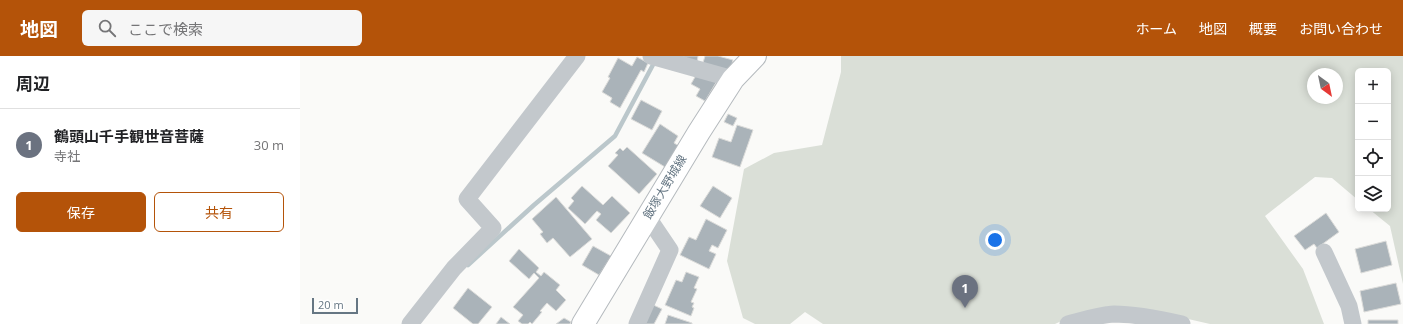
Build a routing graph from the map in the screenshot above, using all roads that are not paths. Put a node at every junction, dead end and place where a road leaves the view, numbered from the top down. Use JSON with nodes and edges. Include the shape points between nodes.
{"nodes":[{"id":1,"x":577,"y":56,"type":"edge"},
{"id":2,"x":656,"y":57,"type":"edge"},
{"id":3,"x":744,"y":65,"type":"edge"},
{"id":4,"x":647,"y":216,"type":"junction"},
{"id":5,"x":1324,"y":252,"type":"dead end"},
{"id":6,"x":410,"y":324,"type":"edge"},
{"id":7,"x":583,"y":324,"type":"edge"},
{"id":8,"x":637,"y":324,"type":"edge"},
{"id":9,"x":1068,"y":324,"type":"edge"},
{"id":10,"x":1182,"y":324,"type":"edge"},
{"id":11,"x":1353,"y":324,"type":"edge"}],
"edges":[{"from":1,"to":6,"type":"street","via":[[467,199],[493,228],[454,268]]},
{"from":2,"to":3,"type":"street"},
{"from":3,"to":4,"type":"main road","name":"飯塚大野城線"},
{"from":4,"to":7,"type":"main road","name":"飯塚大野城線"},
{"from":4,"to":8,"type":"street","via":[[670,250]]},
{"from":5,"to":11,"type":"street","via":[[1349,306]]},
{"from":9,"to":10,"type":"street","via":[[1114,314],[1155,318]]}]}
